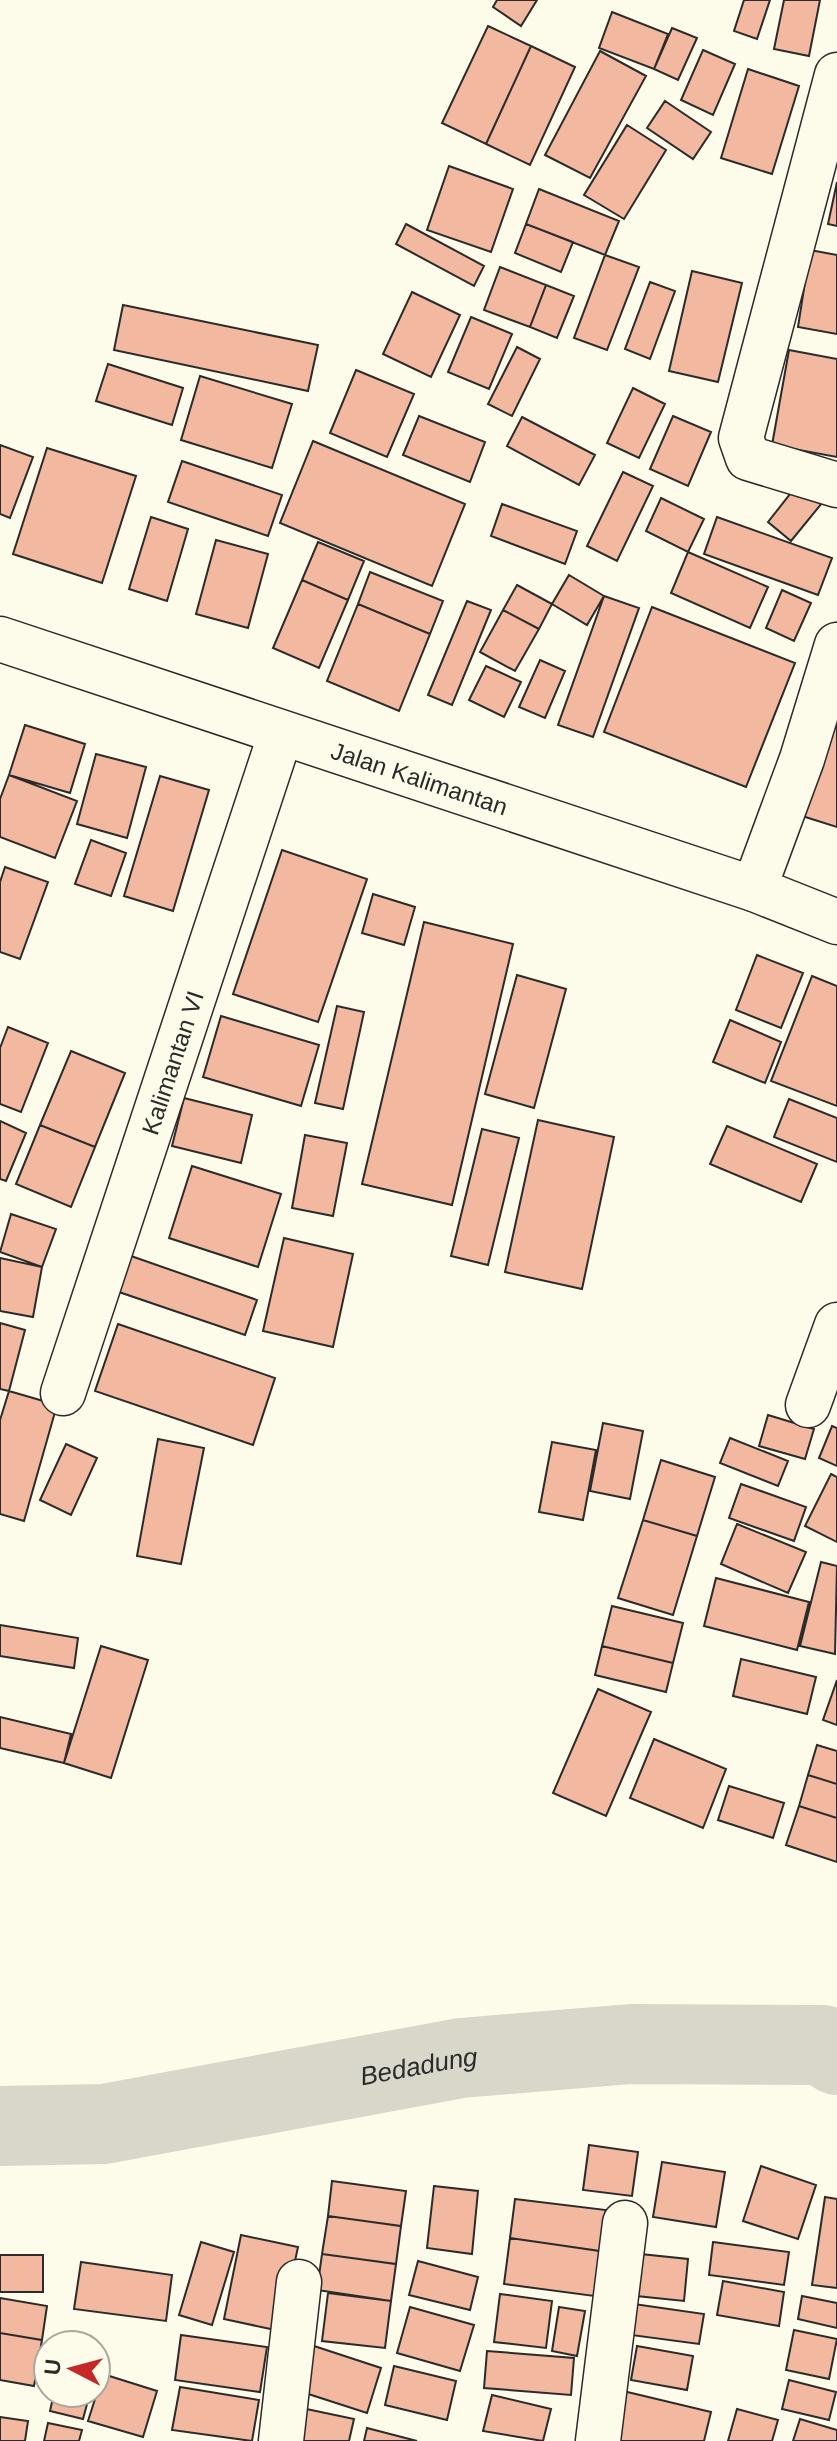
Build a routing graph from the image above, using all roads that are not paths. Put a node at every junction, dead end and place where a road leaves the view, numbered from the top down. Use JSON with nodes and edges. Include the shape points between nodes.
{"nodes":[{"id":1,"x":837,"y":75,"type":"edge"},
{"id":2,"x":837,"y":485,"type":"edge"},
{"id":3,"x":837,"y":645,"type":"edge"},
{"id":4,"x":3,"y":649,"type":"edge"},
{"id":5,"x":281,"y":733,"type":"junction"},
{"id":6,"x":754,"y":889,"type":"junction"},
{"id":7,"x":837,"y":922,"type":"edge"},
{"id":8,"x":837,"y":1325,"type":"edge"},
{"id":9,"x":63,"y":1393,"type":"dead end"},
{"id":10,"x":808,"y":1405,"type":"dead end"},
{"id":11,"x":625,"y":2223,"type":"dead end"},
{"id":12,"x":299,"y":2282,"type":"dead end"},
{"id":13,"x":281,"y":2441,"type":"edge"},
{"id":14,"x":598,"y":2441,"type":"edge"}],
"edges":[{"from":1,"to":2,"type":"street","via":[[741,438],[748,458]]},
{"from":3,"to":6,"type":"street"},
{"from":4,"to":5,"type":"street","name":"Jalan Kalimantan"},
{"from":5,"to":6,"type":"street","name":"Jalan Kalimantan"},
{"from":5,"to":9,"type":"street","name":"Kalimantan VI"},
{"from":6,"to":7,"type":"street","name":"Jalan Kalimantan"},
{"from":8,"to":10,"type":"street"},
{"from":11,"to":14,"type":"street"},
{"from":12,"to":13,"type":"street"}]}
